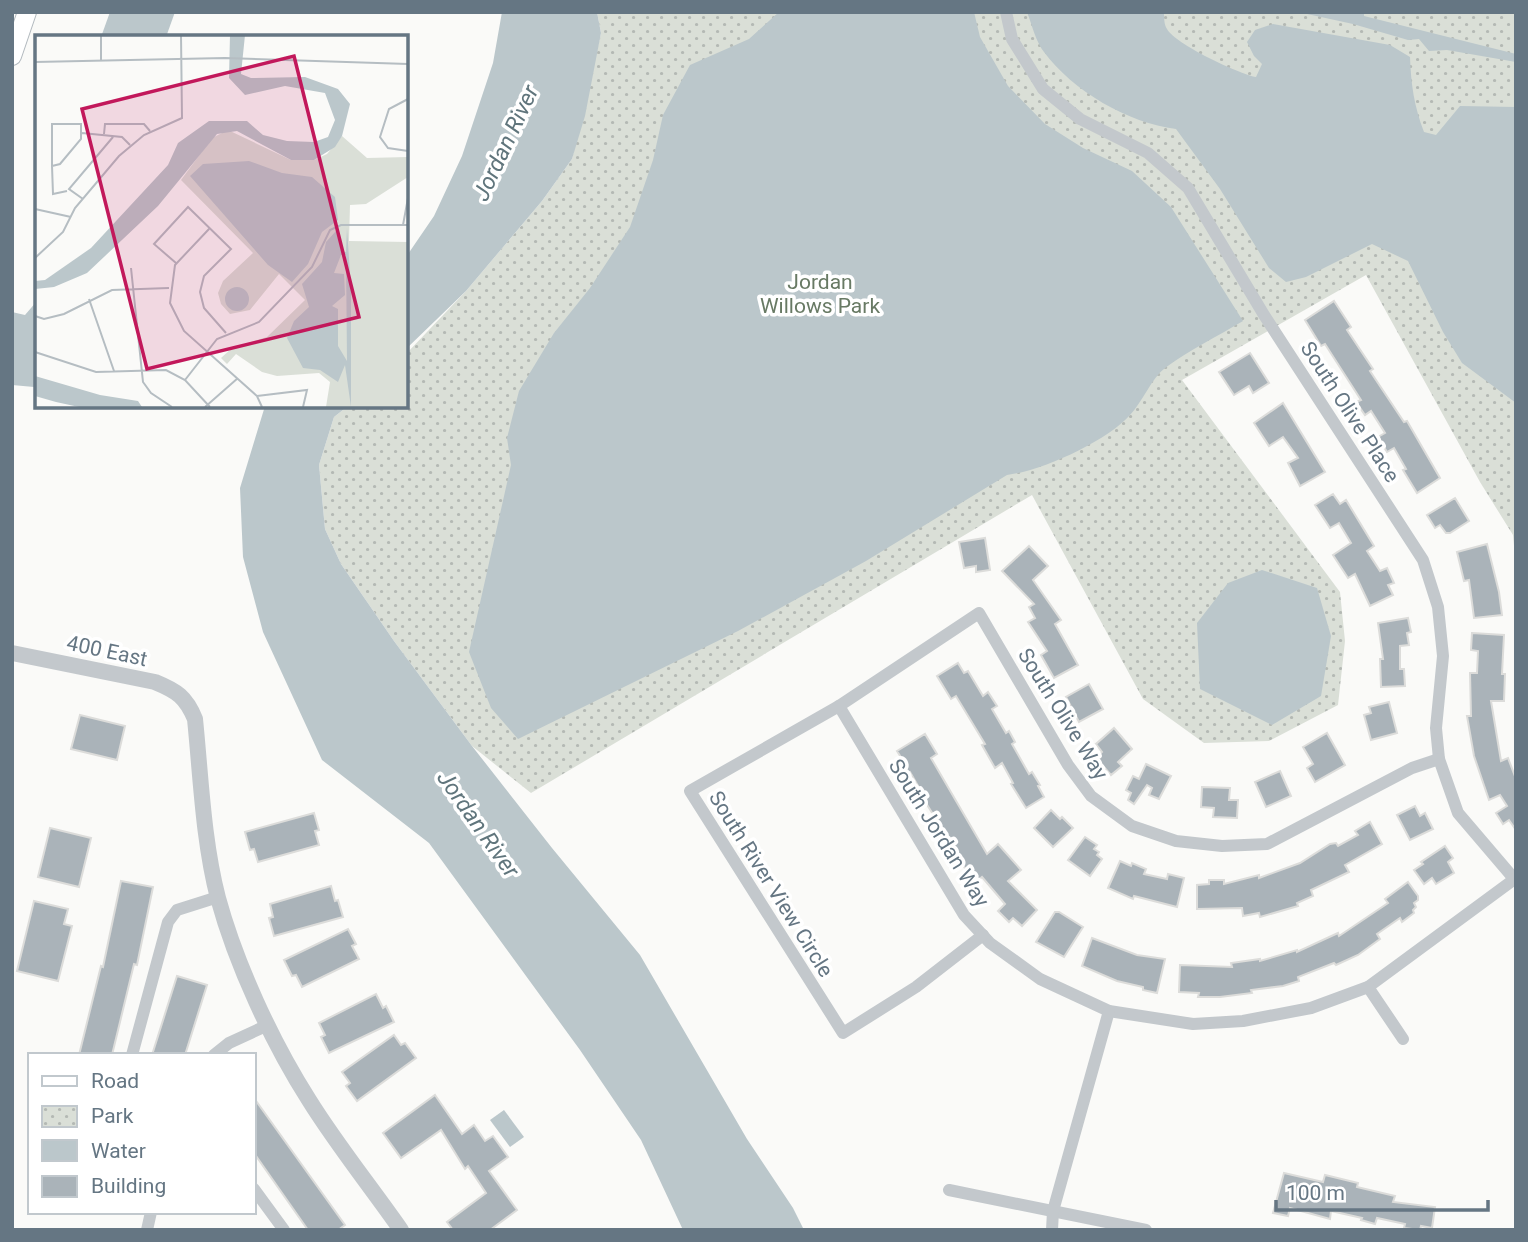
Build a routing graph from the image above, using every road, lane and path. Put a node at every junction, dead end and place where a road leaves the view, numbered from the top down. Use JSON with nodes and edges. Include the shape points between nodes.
{"nodes":[{"id":1,"x":27,"y":12,"type":"edge"},
{"id":2,"x":1006,"y":12,"type":"edge"},
{"id":3,"x":12,"y":56,"type":"edge"},
{"id":4,"x":979,"y":613,"type":"joint"},
{"id":5,"x":12,"y":653,"type":"edge"},
{"id":6,"x":839,"y":706,"type":"junction"},
{"id":7,"x":1439,"y":759,"type":"junction"},
{"id":8,"x":1515,"y":879,"type":"edge"},
{"id":9,"x":218,"y":897,"type":"junction"},
{"id":10,"x":983,"y":935,"type":"junction"},
{"id":11,"x":1368,"y":988,"type":"junction"},
{"id":12,"x":1109,"y":1011,"type":"junction"},
{"id":13,"x":268,"y":1025,"type":"junction"},
{"id":14,"x":1403,"y":1039,"type":"dead end"},
{"id":15,"x":133,"y":1053,"type":"edge"},
{"id":16,"x":216,"y":1053,"type":"edge"},
{"id":17,"x":949,"y":1191,"type":"dead end"},
{"id":18,"x":256,"y":1192,"type":"edge"},
{"id":19,"x":1053,"y":1211,"type":"junction"},
{"id":20,"x":284,"y":1230,"type":"edge"},
{"id":21,"x":401,"y":1230,"type":"edge"},
{"id":22,"x":1052,"y":1230,"type":"edge"},
{"id":23,"x":1146,"y":1230,"type":"edge"}],
"edges":[{"from":1,"to":3,"type":"main road"},
{"from":2,"to":7,"type":"street","name":"South Olive Place","via":[[1012,39],[1044,89],[1080,119],[1148,153],[1188,188],[1264,315],[1423,560],[1438,607],[1443,656],[1436,728]]},
{"from":4,"to":6,"type":"street","name":"South River View Circle"},
{"from":4,"to":7,"type":"street","name":"South Olive Way","via":[[1091,796],[1132,826],[1176,841],[1267,844],[1412,768]]},
{"from":5,"to":9,"type":"street","name":"400 East","via":[[155,682],[188,702],[195,719]]},
{"from":6,"to":10,"type":"street","name":"South Jordan Way","via":[[964,915]]},
{"from":6,"to":10,"type":"street","name":"South River View Circle","via":[[690,791],[843,1033],[916,987]]},
{"from":7,"to":8,"type":"street","name":"South Olive Place","via":[[1458,813]]},
{"from":8,"to":11,"type":"street","name":"South Jordan Way"},
{"from":9,"to":13,"type":"street"},
{"from":9,"to":15,"type":"street","via":[[177,909],[167,922]]},
{"from":10,"to":12,"type":"street","name":"South Jordan Way","via":[[1040,979]]},
{"from":11,"to":12,"type":"street","name":"South Jordan Way","via":[[1311,1008],[1243,1021],[1193,1024]]},
{"from":11,"to":14,"type":"street"},
{"from":12,"to":19,"type":"street"},
{"from":13,"to":16,"type":"street"},
{"from":13,"to":21,"type":"street","via":[[309,1101]]},
{"from":17,"to":19,"type":"street"},
{"from":18,"to":20,"type":"street"},
{"from":19,"to":22,"type":"street"},
{"from":19,"to":23,"type":"street"}]}
